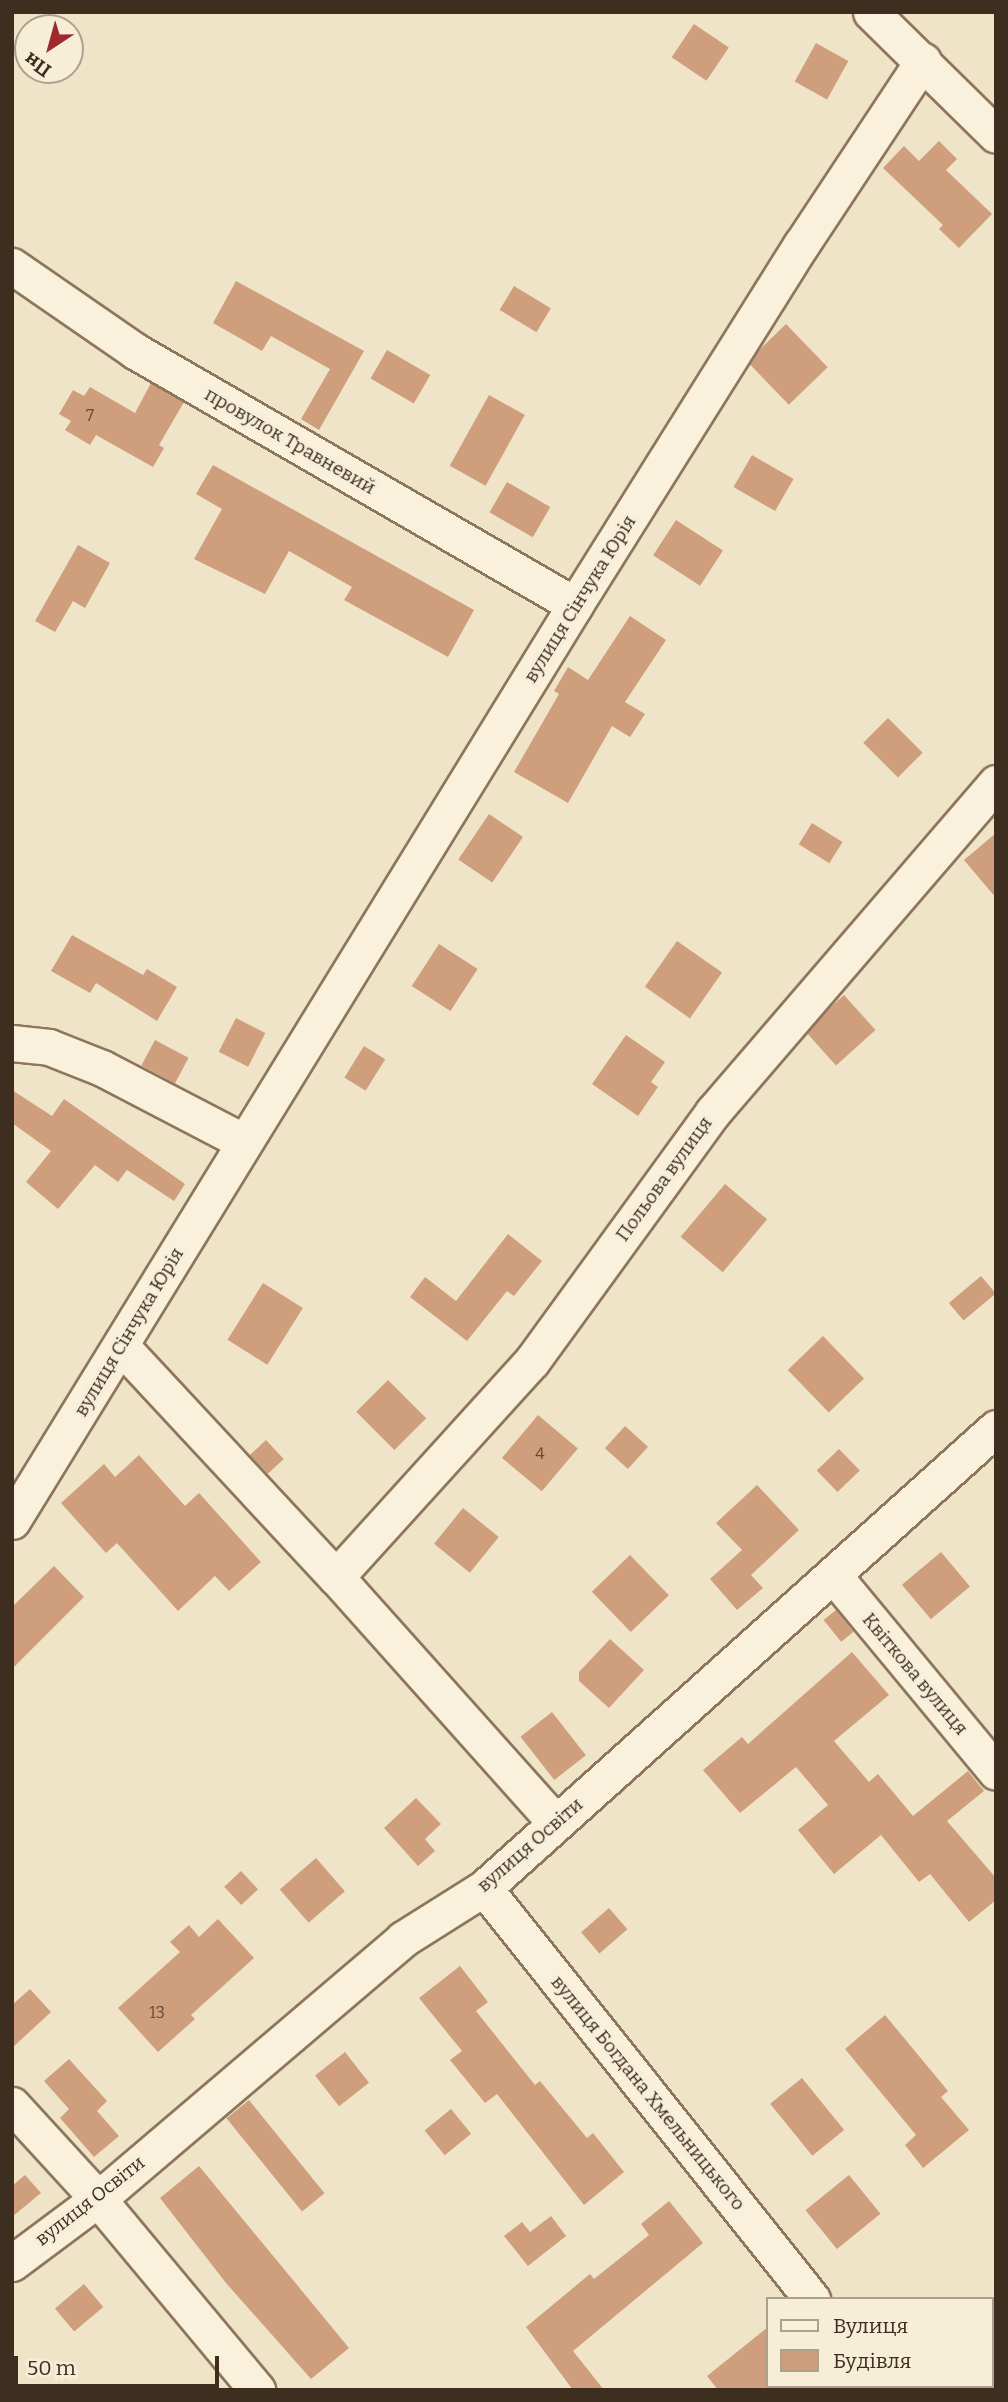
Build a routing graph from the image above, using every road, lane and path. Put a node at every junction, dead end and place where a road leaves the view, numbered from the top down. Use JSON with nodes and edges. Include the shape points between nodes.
{"nodes":[{"id":1,"x":871,"y":12,"type":"edge"},
{"id":2,"x":923,"y":61,"type":"junction"},
{"id":3,"x":996,"y":135,"type":"edge"},
{"id":4,"x":12,"y":266,"type":"edge"},
{"id":5,"x":575,"y":605,"type":"junction"},
{"id":6,"x":996,"y":783,"type":"edge"},
{"id":7,"x":12,"y":1043,"type":"edge"},
{"id":8,"x":244,"y":1142,"type":"junction"},
{"id":9,"x":121,"y":1346,"type":"junction"},
{"id":10,"x":996,"y":1428,"type":"edge"},
{"id":11,"x":12,"y":1521,"type":"edge"},
{"id":12,"x":834,"y":1576,"type":"junction"},
{"id":13,"x":336,"y":1577,"type":"junction"},
{"id":14,"x":996,"y":1772,"type":"edge"},
{"id":15,"x":556,"y":1823,"type":"junction"},
{"id":16,"x":484,"y":1888,"type":"junction"},
{"id":17,"x":12,"y":2105,"type":"edge"},
{"id":18,"x":98,"y":2199,"type":"junction"},
{"id":19,"x":12,"y":2263,"type":"edge"},
{"id":20,"x":810,"y":2297,"type":"edge"},
{"id":21,"x":257,"y":2390,"type":"edge"}],
"edges":[{"from":1,"to":2,"type":"street"},
{"from":2,"to":3,"type":"street"},
{"from":2,"to":5,"type":"street","name":"вулиця Сінчука Юрія","via":[[801,245]]},
{"from":4,"to":5,"type":"street","name":"провулок Травневий","via":[[135,351]]},
{"from":5,"to":8,"type":"street","name":"вулиця Сінчука Юрія"},
{"from":6,"to":13,"type":"street","name":"Польова вулиця","via":[[713,1112],[532,1361]]},
{"from":7,"to":8,"type":"street","via":[[49,1047],[102,1068]]},
{"from":8,"to":9,"type":"street","name":"вулиця Сінчука Юрія"},
{"from":9,"to":11,"type":"street","name":"вулиця Сінчука Юрія"},
{"from":9,"to":13,"type":"street"},
{"from":10,"to":12,"type":"street","name":"вулиця Освіти"},
{"from":12,"to":14,"type":"street","name":"Квіткова вулиця"},
{"from":12,"to":15,"type":"street","name":"вулиця Освіти"},
{"from":13,"to":15,"type":"street"},
{"from":15,"to":16,"type":"street","name":"вулиця Освіти"},
{"from":16,"to":18,"type":"street","name":"вулиця Освіти","via":[[403,1939]]},
{"from":16,"to":20,"type":"street","name":"вулиця Богдана Хмельницького"},
{"from":17,"to":18,"type":"street"},
{"from":18,"to":19,"type":"street","name":"вулиця Освіти"},
{"from":18,"to":21,"type":"street"}]}
